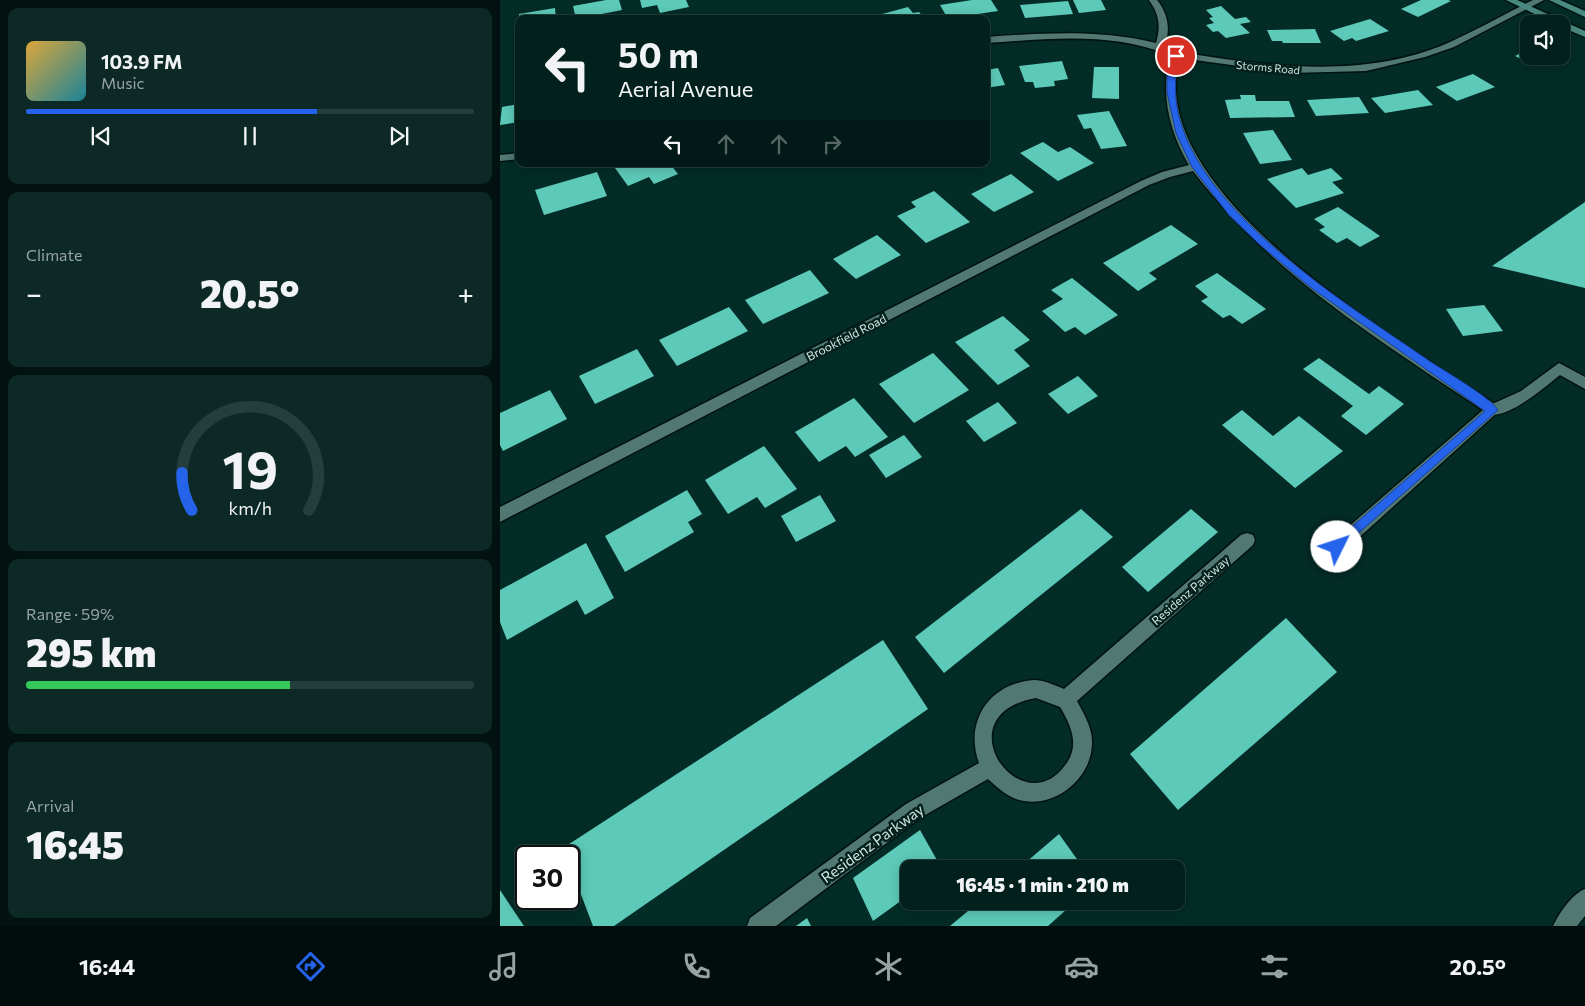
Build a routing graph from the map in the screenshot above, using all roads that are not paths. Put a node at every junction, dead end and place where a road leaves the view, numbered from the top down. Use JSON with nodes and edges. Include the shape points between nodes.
{"nodes":[{"id":1,"x":1153,"y":0,"type":"edge"},
{"id":2,"x":1510,"y":0,"type":"edge"},
{"id":3,"x":1540,"y":0,"type":"edge"},
{"id":4,"x":1554,"y":0,"type":"edge"},
{"id":5,"x":1526,"y":7,"type":"junction"},
{"id":6,"x":1585,"y":14,"type":"edge"},
{"id":7,"x":1585,"y":34,"type":"edge"},
{"id":8,"x":990,"y":40,"type":"edge"},
{"id":9,"x":1160,"y":48,"type":"junction"},
{"id":10,"x":1176,"y":56,"type":"junction"},
{"id":11,"x":515,"y":156,"type":"edge"},
{"id":12,"x":500,"y":158,"type":"edge"},
{"id":13,"x":1196,"y":167,"type":"junction"},
{"id":14,"x":1585,"y":384,"type":"edge"},
{"id":15,"x":1493,"y":410,"type":"junction"},
{"id":16,"x":500,"y":515,"type":"edge"},
{"id":17,"x":1247,"y":540,"type":"dead end"},
{"id":18,"x":1337,"y":547,"type":"dead end"},
{"id":19,"x":1065,"y":700,"type":"junction"},
{"id":20,"x":989,"y":768,"type":"junction"},
{"id":21,"x":1585,"y":900,"type":"edge"},
{"id":22,"x":758,"y":926,"type":"edge"},
{"id":23,"x":1564,"y":926,"type":"edge"}],
"edges":[{"from":1,"to":9,"type":"street","via":[[1163,16],[1165,32]]},
{"from":2,"to":5,"type":"main road"},
{"from":3,"to":5,"type":"street","name":"Storms Road"},
{"from":4,"to":6,"type":"main road"},
{"from":5,"to":7,"type":"main road"},
{"from":5,"to":10,"type":"street","name":"Storms Road","via":[[1451,45],[1422,56],[1366,68],[1290,70]]},
{"from":8,"to":9,"type":"street","name":"Storms Road","via":[[1085,36],[1129,40]]},
{"from":9,"to":10,"type":"street","name":"Storms Road"},
{"from":10,"to":13,"type":"street","via":[[1170,74],[1171,92],[1180,133]]},
{"from":11,"to":12,"type":"street"},
{"from":13,"to":15,"type":"street","via":[[1232,213],[1313,285]]},
{"from":13,"to":16,"type":"street","name":"Brookfield Road","via":[[1145,183]]},
{"from":14,"to":15,"type":"street","via":[[1559,368],[1526,395]]},
{"from":15,"to":18,"type":"street"},
{"from":17,"to":19,"type":"street","name":"Residenz Parkway"},
{"from":19,"to":20,"type":"street","via":[[1036,688],[1007,696],[995,706],[986,720],[982,736]]},
{"from":19,"to":20,"type":"street","via":[[1082,729],[1083,747],[1078,764],[1067,779],[1052,788],[1034,792],[1017,790]]},
{"from":20,"to":22,"type":"street","name":"Residenz Parkway","via":[[914,811]]},
{"from":21,"to":23,"type":"street"}]}
